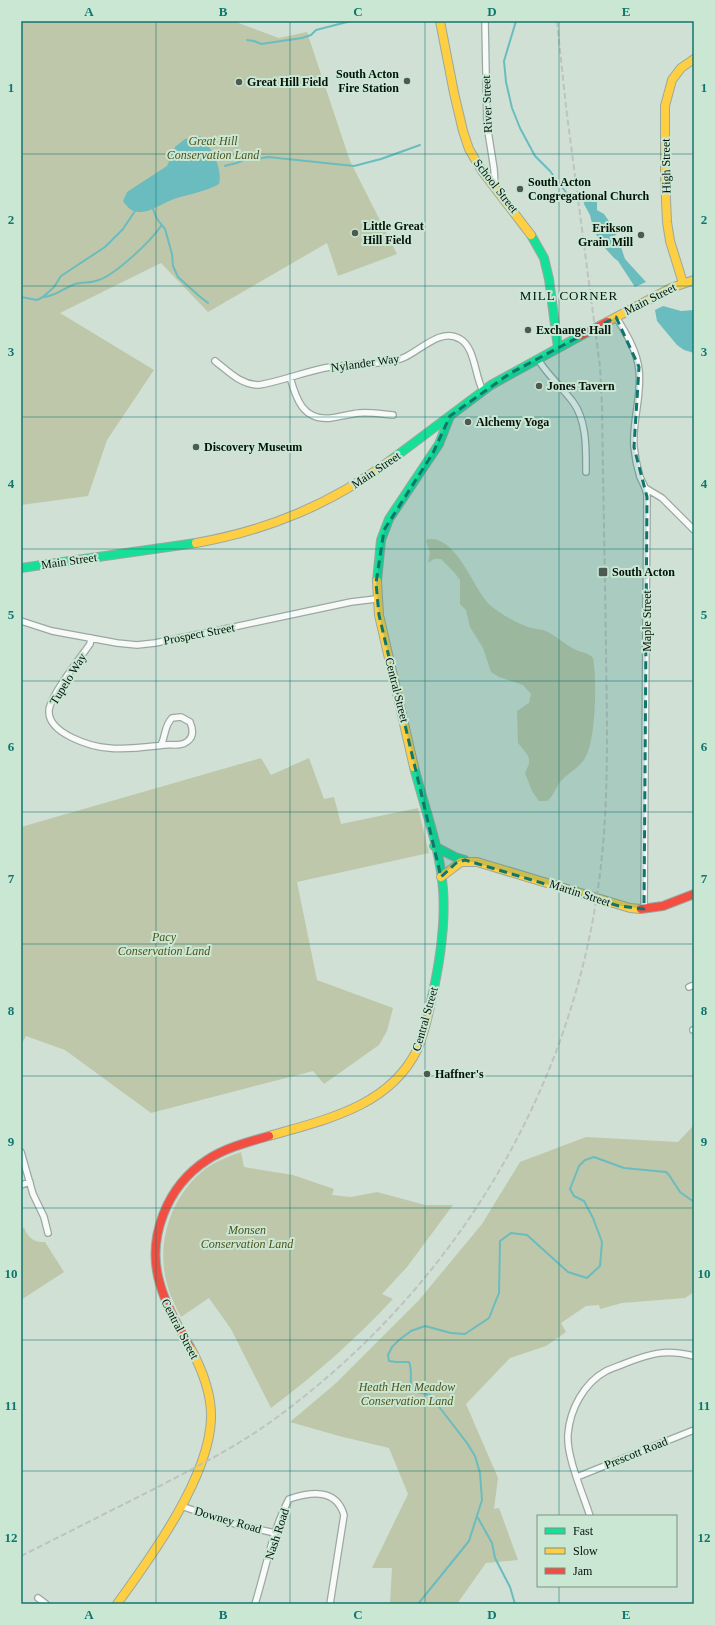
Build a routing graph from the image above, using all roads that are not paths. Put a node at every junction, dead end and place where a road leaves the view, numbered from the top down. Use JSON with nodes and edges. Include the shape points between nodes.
{"nodes":[{"id":1,"x":440,"y":21,"type":"edge"},
{"id":2,"x":485,"y":21,"type":"edge"},
{"id":3,"x":694,"y":59,"type":"edge"},
{"id":4,"x":495,"y":186,"type":"junction"},
{"id":5,"x":694,"y":280,"type":"edge"},
{"id":6,"x":683,"y":283,"type":"junction"},
{"id":7,"x":616,"y":317,"type":"junction"},
{"id":8,"x":558,"y":348,"type":"junction"},
{"id":9,"x":538,"y":359,"type":"junction"},
{"id":10,"x":215,"y":361,"type":"dead end"},
{"id":11,"x":290,"y":377,"type":"junction"},
{"id":12,"x":483,"y":391,"type":"junction"},
{"id":13,"x":393,"y":415,"type":"dead end"},
{"id":14,"x":450,"y":416,"type":"junction"},
{"id":15,"x":586,"y":472,"type":"dead end"},
{"id":16,"x":647,"y":489,"type":"junction"},
{"id":17,"x":694,"y":530,"type":"edge"},
{"id":18,"x":21,"y":568,"type":"edge"},
{"id":19,"x":376,"y":599,"type":"junction"},
{"id":20,"x":21,"y":621,"type":"edge"},
{"id":21,"x":91,"y":638,"type":"junction"},
{"id":22,"x":161,"y":745,"type":"junction"},
{"id":23,"x":434,"y":846,"type":"junction"},
{"id":24,"x":466,"y":860,"type":"junction"},
{"id":25,"x":441,"y":877,"type":"junction"},
{"id":26,"x":694,"y":894,"type":"edge"},
{"id":27,"x":644,"y":909,"type":"junction"},
{"id":28,"x":21,"y":1152,"type":"edge"},
{"id":29,"x":30,"y":1182,"type":"junction"},
{"id":30,"x":21,"y":1185,"type":"edge"},
{"id":31,"x":48,"y":1233,"type":"dead end"},
{"id":32,"x":694,"y":1356,"type":"edge"},
{"id":33,"x":694,"y":1430,"type":"edge"},
{"id":34,"x":577,"y":1477,"type":"junction"},
{"id":35,"x":181,"y":1506,"type":"junction"},
{"id":36,"x":590,"y":1515,"type":"edge"},
{"id":37,"x":275,"y":1533,"type":"junction"},
{"id":38,"x":38,"y":1598,"type":"dead end"},
{"id":39,"x":46,"y":1604,"type":"edge"},
{"id":40,"x":117,"y":1604,"type":"edge"},
{"id":41,"x":255,"y":1604,"type":"edge"},
{"id":42,"x":330,"y":1604,"type":"edge"}],
"edges":[{"from":1,"to":4,"type":"street","name":"School Street","via":[[464,137],[474,159]]},
{"from":2,"to":4,"type":"street","name":"River Street","via":[[487,125]]},
{"from":3,"to":6,"type":"street","name":"High Street","via":[[681,68],[672,80],[665,106],[667,222]]},
{"from":4,"to":8,"type":"street","name":"School Street","via":[[529,230],[544,258],[549,276]]},
{"from":5,"to":6,"type":"street","name":"Main Street"},
{"from":6,"to":7,"type":"street","name":"Main Street"},
{"from":7,"to":8,"type":"street","name":"Main Street","bridge":true},
{"from":7,"to":16,"type":"street","name":"Maple Street","via":[[634,350],[639,368],[634,447],[638,470]]},
{"from":8,"to":9,"type":"street","name":"Main Street"},
{"from":9,"to":12,"type":"street","name":"Main Street"},
{"from":9,"to":15,"type":"street","via":[[578,413],[584,433]]},
{"from":10,"to":11,"type":"street","name":"Nylander Way","via":[[248,384],[263,384]]},
{"from":11,"to":12,"type":"street","name":"Nylander Way","via":[[330,367],[393,361],[442,336],[452,336],[462,340],[468,347]]},
{"from":11,"to":13,"type":"street","via":[[299,404],[317,417],[332,418],[361,413]]},
{"from":12,"to":14,"type":"street","name":"Main Street"},
{"from":14,"to":18,"type":"street","name":"Main Street","via":[[358,484],[313,508],[254,531],[187,545]]},
{"from":14,"to":19,"type":"street","name":"Central Street","via":[[444,434],[433,453],[386,525],[379,560]]},
{"from":16,"to":17,"type":"street","via":[[662,498]]},
{"from":16,"to":27,"type":"street","name":"Maple Street"},
{"from":19,"to":21,"type":"street","name":"Prospect Street","via":[[155,643],[137,645]]},
{"from":19,"to":23,"type":"street","name":"Central Street"},
{"from":20,"to":21,"type":"street","name":"Prospect Street","via":[[52,631]]},
{"from":21,"to":22,"type":"street","name":"Tupelo Way","via":[[90,644],[52,700],[50,720],[68,737],[108,748]]},
{"from":22,"to":22,"type":"street","name":"Tupelo Way","via":[[187,742],[193,732],[190,722],[181,717],[172,718],[165,727]]},
{"from":23,"to":24,"type":"street","name":"Martin Street"},
{"from":23,"to":25,"type":"street","name":"Central Street"},
{"from":24,"to":25,"type":"street","via":[[456,863]]},
{"from":24,"to":27,"type":"street","name":"Martin Street","via":[[619,906]]},
{"from":25,"to":35,"type":"street","name":"Central Street","via":[[444,925],[438,971],[420,1043],[403,1072],[386,1089],[341,1115],[240,1145],[212,1156],[188,1175],[164,1211],[156,1246],[159,1284],[171,1314],[206,1380],[212,1417],[205,1458]]},
{"from":26,"to":27,"type":"street","name":"Martin Street","via":[[660,908]]},
{"from":28,"to":29,"type":"street"},
{"from":29,"to":30,"type":"street"},
{"from":29,"to":31,"type":"street"},
{"from":32,"to":34,"type":"street","via":[[677,1352],[651,1354],[606,1371],[594,1380],[575,1405],[570,1419],[570,1454]]},
{"from":33,"to":34,"type":"street","name":"Prescott Road"},
{"from":34,"to":36,"type":"street"},
{"from":35,"to":37,"type":"street","name":"Downey Road","via":[[235,1524]]},
{"from":35,"to":40,"type":"street","name":"Central Street"},
{"from":37,"to":41,"type":"street","name":"Nash Road"},
{"from":37,"to":42,"type":"street","name":"Nash Road","via":[[289,1499],[317,1494],[336,1499],[344,1515]]},
{"from":38,"to":39,"type":"street"}]}
